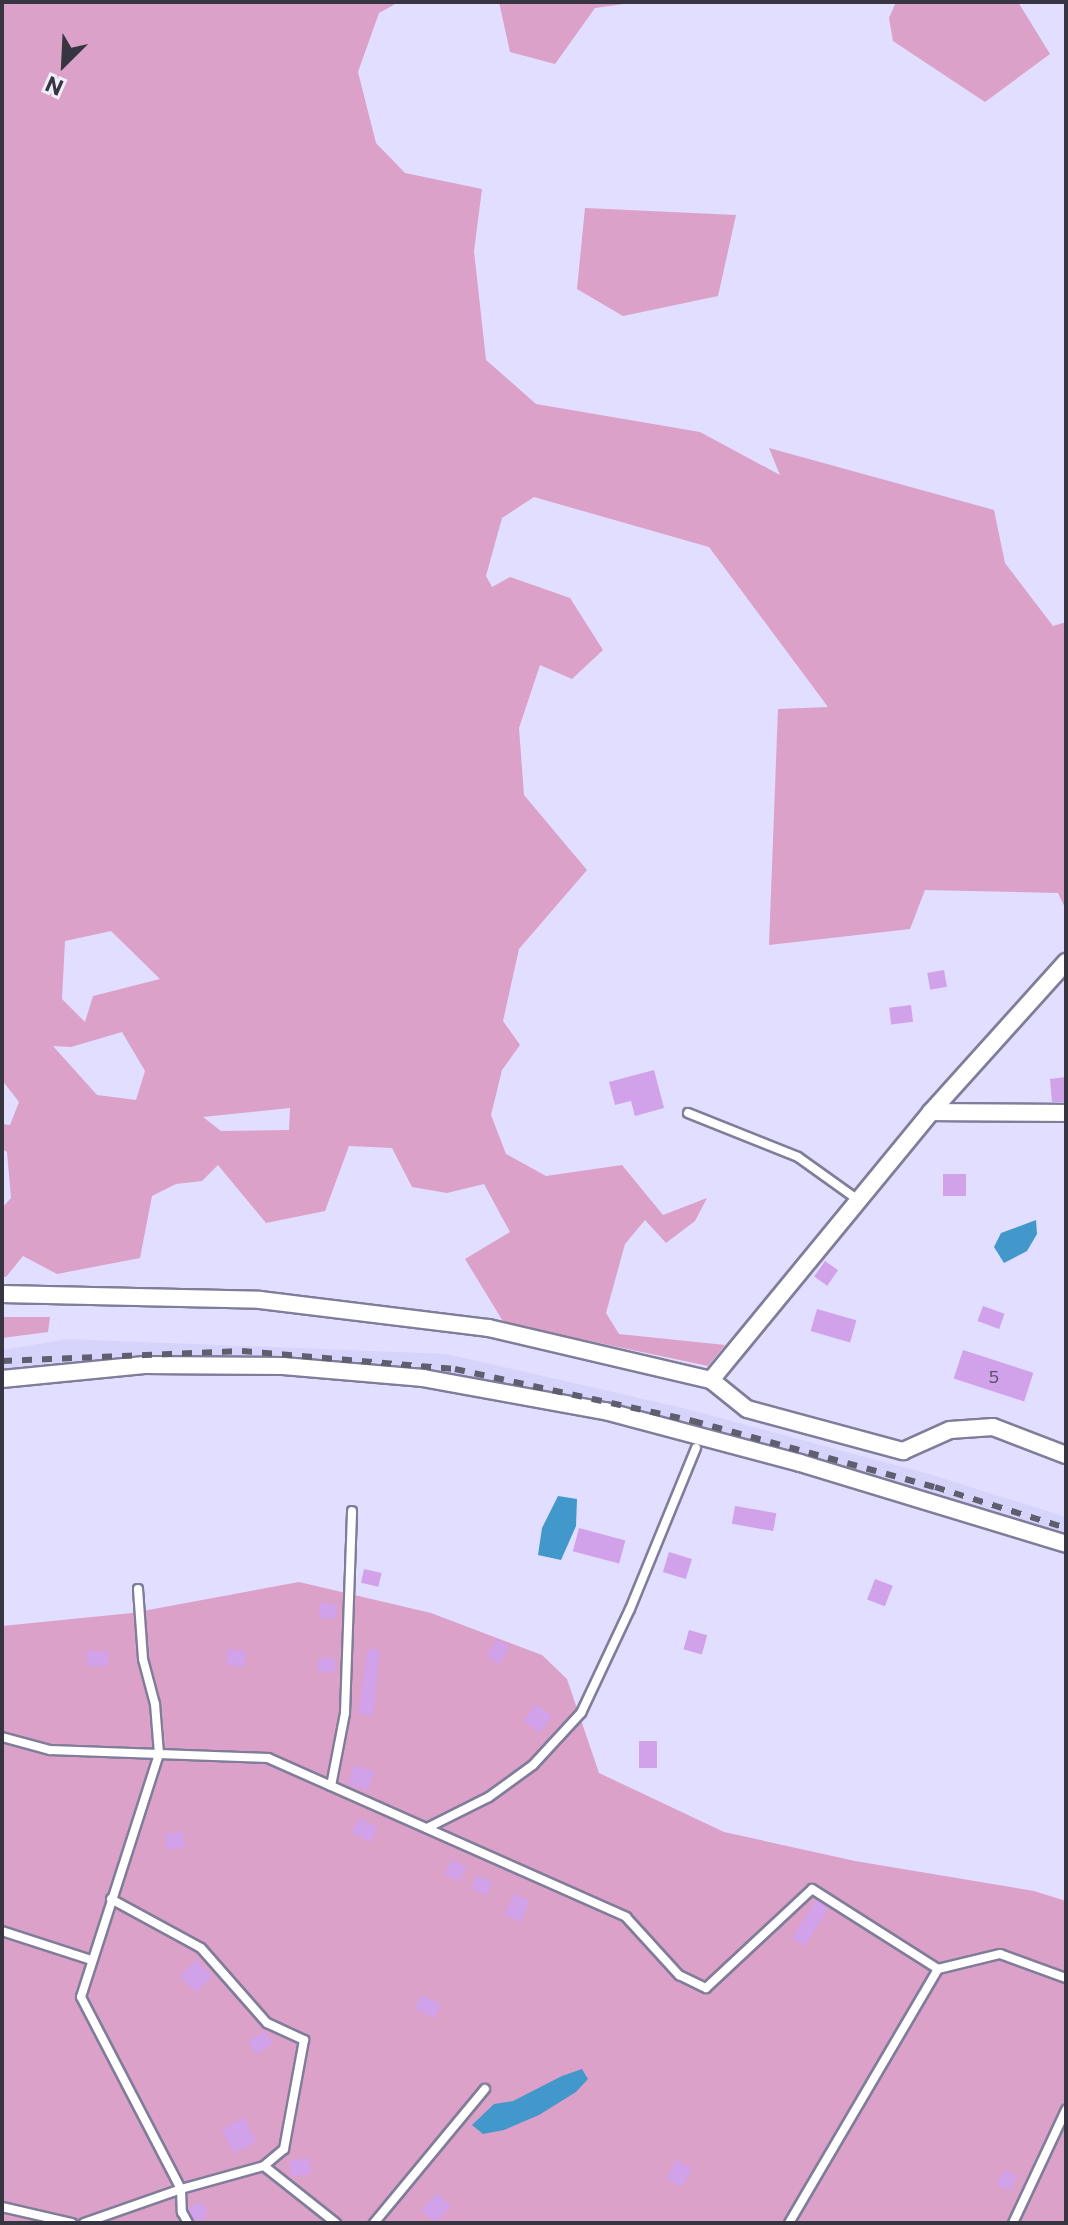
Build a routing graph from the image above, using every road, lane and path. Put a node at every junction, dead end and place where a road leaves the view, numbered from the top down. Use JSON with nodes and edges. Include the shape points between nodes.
{"nodes":[{"id":1,"x":1066,"y":962,"type":"edge"},
{"id":2,"x":931,"y":1112,"type":"junction"},
{"id":3,"x":688,"y":1113,"type":"dead end"},
{"id":4,"x":1066,"y":1113,"type":"edge"},
{"id":5,"x":858,"y":1200,"type":"junction"},
{"id":6,"x":2,"y":1294,"type":"edge"},
{"id":7,"x":2,"y":1379,"type":"edge"},
{"id":8,"x":711,"y":1380,"type":"junction"},
{"id":9,"x":696,"y":1448,"type":"dead end"},
{"id":10,"x":1066,"y":1455,"type":"edge"},
{"id":11,"x":352,"y":1511,"type":"dead end"},
{"id":12,"x":1066,"y":1544,"type":"edge"},
{"id":13,"x":138,"y":1589,"type":"dead end"},
{"id":14,"x":2,"y":1737,"type":"edge"},
{"id":15,"x":159,"y":1754,"type":"junction"},
{"id":16,"x":331,"y":1786,"type":"junction"},
{"id":17,"x":427,"y":1828,"type":"junction"},
{"id":18,"x":111,"y":1899,"type":"junction"},
{"id":19,"x":2,"y":1931,"type":"edge"},
{"id":20,"x":91,"y":1960,"type":"junction"},
{"id":21,"x":938,"y":1969,"type":"junction"},
{"id":22,"x":1066,"y":1978,"type":"edge"},
{"id":23,"x":485,"y":2089,"type":"dead end"},
{"id":24,"x":1066,"y":2110,"type":"edge"},
{"id":25,"x":264,"y":2166,"type":"junction"},
{"id":26,"x":181,"y":2189,"type":"junction"},
{"id":27,"x":2,"y":2207,"type":"edge"},
{"id":28,"x":72,"y":2223,"type":"edge"},
{"id":29,"x":84,"y":2223,"type":"edge"},
{"id":30,"x":188,"y":2223,"type":"edge"},
{"id":31,"x":336,"y":2223,"type":"edge"},
{"id":32,"x":374,"y":2223,"type":"edge"},
{"id":33,"x":789,"y":2223,"type":"edge"},
{"id":34,"x":1013,"y":2223,"type":"edge"}],
"edges":[{"from":1,"to":2,"type":"street"},
{"from":2,"to":4,"type":"street"},
{"from":2,"to":5,"type":"street"},
{"from":3,"to":5,"type":"lane","via":[[798,1157]]},
{"from":5,"to":8,"type":"street"},
{"from":6,"to":8,"type":"street","via":[[260,1300],[489,1328]]},
{"from":7,"to":12,"type":"street","via":[[144,1365],[283,1366],[423,1378],[605,1411],[800,1463]]},
{"from":8,"to":10,"type":"street","via":[[747,1409],[903,1451],[950,1430],[993,1427]]},
{"from":9,"to":17,"type":"lane","via":[[581,1713],[533,1765],[489,1797]]},
{"from":11,"to":16,"type":"lane","via":[[345,1713]]},
{"from":13,"to":15,"type":"lane"},
{"from":14,"to":15,"type":"lane","via":[[50,1750]]},
{"from":15,"to":16,"type":"lane","via":[[268,1758]]},
{"from":15,"to":18,"type":"lane"},
{"from":16,"to":17,"type":"lane"},
{"from":17,"to":21,"type":"lane","via":[[626,1917],[679,1975],[706,1988],[812,1889]]},
{"from":18,"to":20,"type":"lane"},
{"from":18,"to":25,"type":"lane","via":[[201,1948],[267,2023],[304,2040],[284,2149]]},
{"from":19,"to":20,"type":"lane"},
{"from":20,"to":26,"type":"lane","via":[[81,1997]]},
{"from":21,"to":22,"type":"lane","via":[[1000,1954]]},
{"from":21,"to":33,"type":"lane"},
{"from":23,"to":32,"type":"lane"},
{"from":24,"to":34,"type":"lane"},
{"from":25,"to":26,"type":"lane"},
{"from":25,"to":31,"type":"lane"},
{"from":26,"to":29,"type":"lane"},
{"from":26,"to":30,"type":"lane"},
{"from":27,"to":28,"type":"lane"}]}
